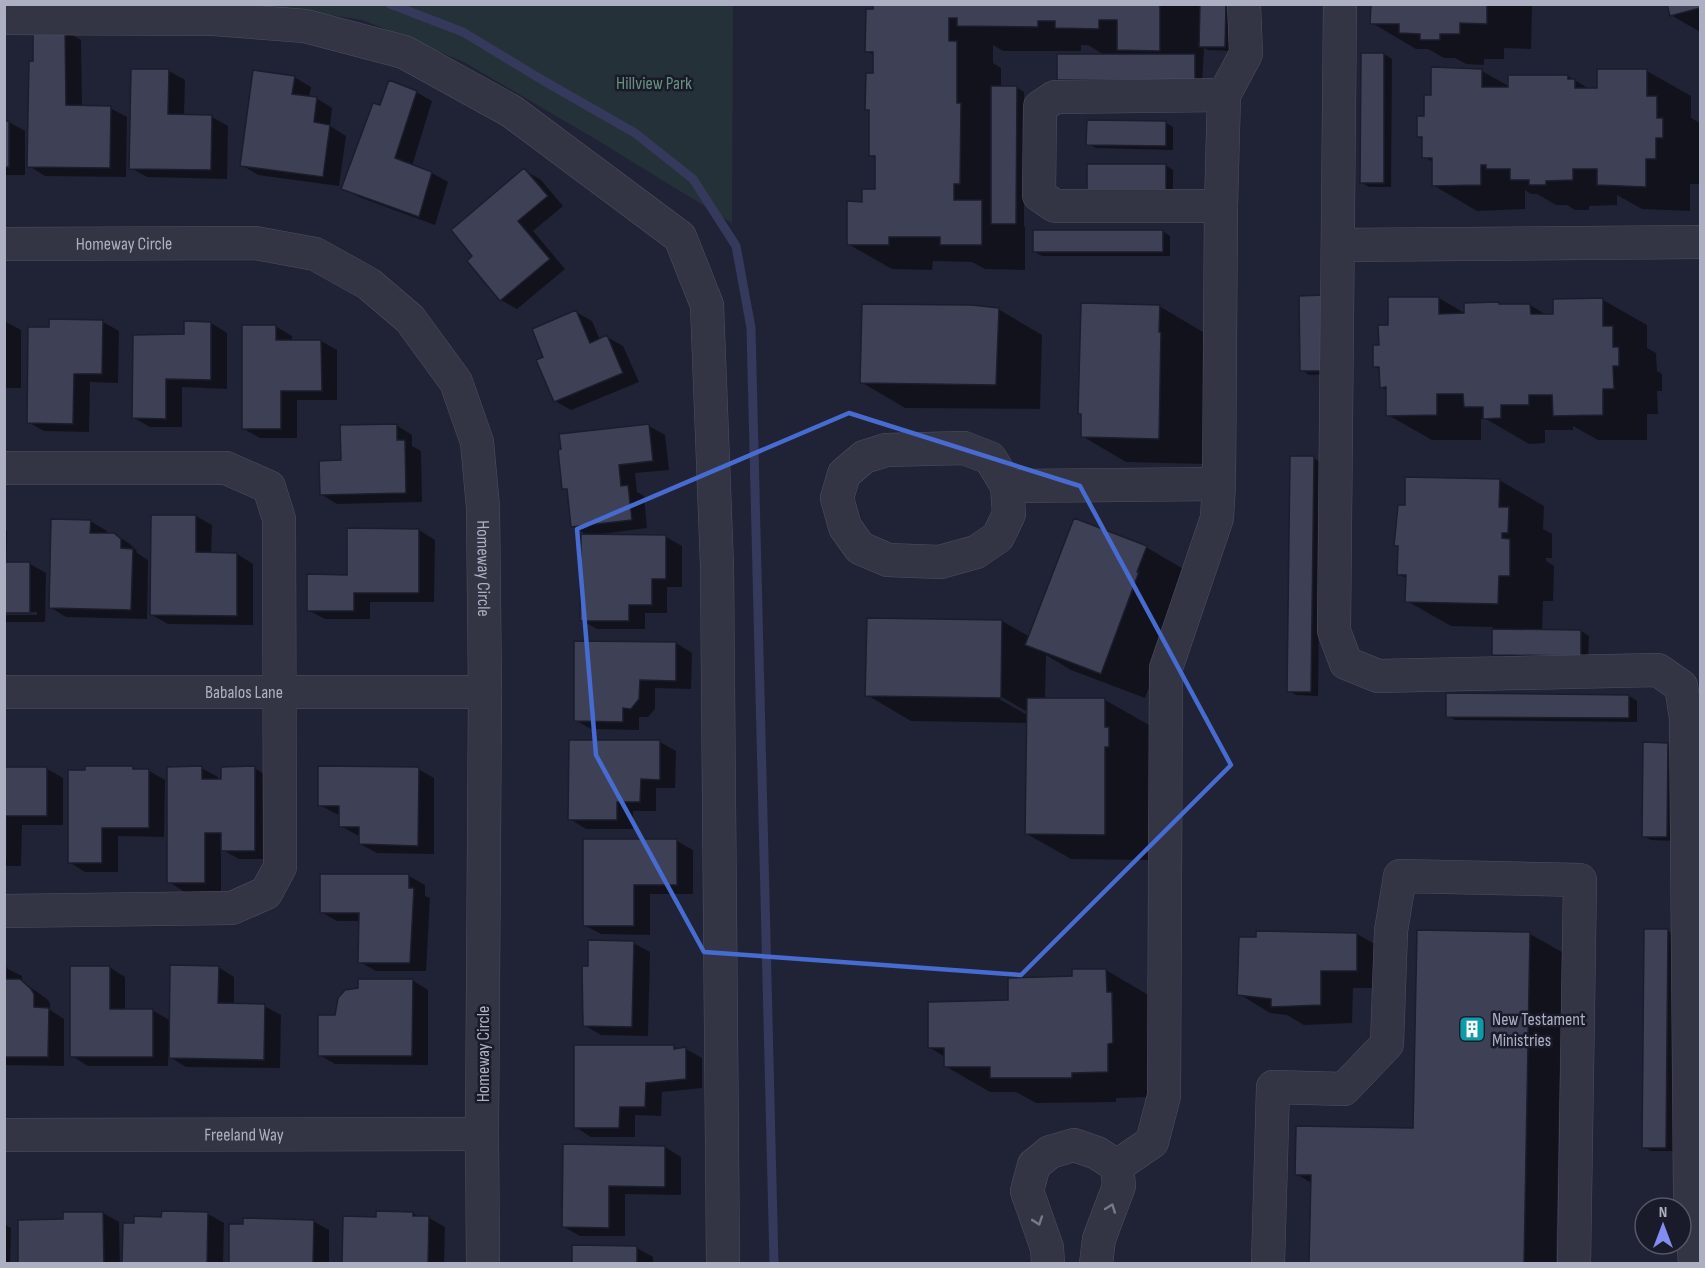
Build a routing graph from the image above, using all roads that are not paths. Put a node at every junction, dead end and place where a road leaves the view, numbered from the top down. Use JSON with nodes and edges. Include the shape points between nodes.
{"nodes":[{"id":1,"x":1244,"y":4,"type":"edge"},
{"id":2,"x":1340,"y":4,"type":"edge"},
{"id":3,"x":4,"y":18,"type":"edge"},
{"id":4,"x":1224,"y":95,"type":"junction"},
{"id":5,"x":1221,"y":206,"type":"junction"},
{"id":6,"x":1701,"y":242,"type":"edge"},
{"id":7,"x":4,"y":244,"type":"edge"},
{"id":8,"x":1338,"y":245,"type":"junction"},
{"id":9,"x":4,"y":468,"type":"edge"},
{"id":10,"x":1220,"y":484,"type":"junction"},
{"id":11,"x":1007,"y":486,"type":"junction"},
{"id":12,"x":1691,"y":687,"type":"edge"},
{"id":13,"x":4,"y":692,"type":"edge"},
{"id":14,"x":279,"y":692,"type":"junction"},
{"id":15,"x":485,"y":692,"type":"junction"},
{"id":16,"x":1694,"y":863,"type":"edge"},
{"id":17,"x":4,"y":910,"type":"edge"},
{"id":18,"x":482,"y":1134,"type":"junction"},
{"id":19,"x":4,"y":1135,"type":"edge"},
{"id":20,"x":1117,"y":1166,"type":"junction"},
{"id":21,"x":1696,"y":1219,"type":"edge"},
{"id":22,"x":483,"y":1263,"type":"edge"},
{"id":23,"x":723,"y":1263,"type":"edge"},
{"id":24,"x":1048,"y":1263,"type":"edge"},
{"id":25,"x":1096,"y":1263,"type":"edge"},
{"id":26,"x":1268,"y":1263,"type":"edge"},
{"id":27,"x":1574,"y":1263,"type":"edge"},
{"id":28,"x":1695,"y":1263,"type":"edge"}],
"edges":[{"from":1,"to":4,"type":"street","via":[[1246,54]]},
{"from":2,"to":8,"type":"street"},
{"from":3,"to":23,"type":"street","via":[[214,19],[305,26],[404,52],[511,111],[680,237],[707,306],[717,566]]},
{"from":4,"to":5,"type":"street"},
{"from":4,"to":5,"type":"street","via":[[1055,97],[1040,107],[1039,195],[1055,206]]},
{"from":5,"to":10,"type":"street"},
{"from":6,"to":8,"type":"street"},
{"from":7,"to":15,"type":"street","name":"Homeway Circle","via":[[255,243],[315,254],[369,284],[410,319],[456,382],[477,442],[483,507]]},
{"from":8,"to":12,"type":"street","via":[[1334,631],[1346,663],[1378,676],[1658,670]]},
{"from":9,"to":14,"type":"street","via":[[226,468],[269,487],[279,519]]},
{"from":10,"to":11,"type":"street"},
{"from":10,"to":20,"type":"street","via":[[1217,518],[1166,668],[1164,1096],[1152,1142]]},
{"from":11,"to":11,"type":"street","via":[[1009,513],[998,537],[976,552],[940,562],[888,560],[860,548],[845,527],[837,498],[844,474],[864,457],[886,450],[964,448],[990,458]]},
{"from":12,"to":16,"type":"street","via":[[1686,718]]},
{"from":13,"to":14,"type":"street","name":"Babalos Lane"},
{"from":14,"to":15,"type":"street","name":"Babalos Lane"},
{"from":14,"to":17,"type":"street","via":[[280,867],[266,893],[232,908]]},
{"from":15,"to":18,"type":"street","name":"Homeway Circle"},
{"from":16,"to":21,"type":"street"},
{"from":18,"to":19,"type":"street","name":"Freeland Way"},
{"from":18,"to":22,"type":"street","name":"Homeway Circle"},
{"from":20,"to":24,"type":"street","one_way":true,"via":[[1074,1145],[1050,1152],[1034,1165],[1027,1191],[1047,1248]]},
{"from":25,"to":20,"type":"street","one_way":true,"via":[[1099,1239],[1119,1186]]},
{"from":21,"to":28,"type":"street"},
{"from":26,"to":27,"type":"street","via":[[1273,1087],[1344,1089],[1387,1044],[1391,931],[1400,876],[1580,880]]}]}
